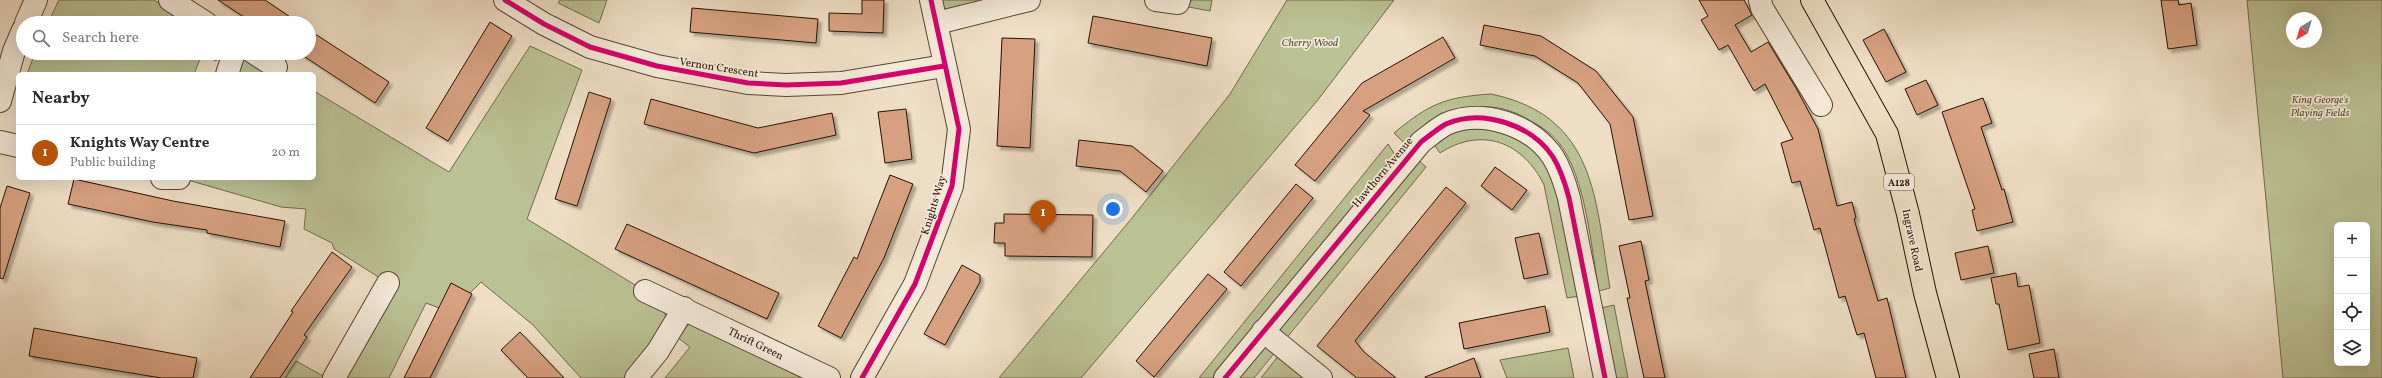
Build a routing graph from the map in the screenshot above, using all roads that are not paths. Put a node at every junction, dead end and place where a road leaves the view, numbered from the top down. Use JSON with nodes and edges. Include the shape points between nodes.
{"nodes":[{"id":1,"x":36,"y":0,"type":"edge"},
{"id":2,"x":170,"y":0,"type":"edge"},
{"id":3,"x":505,"y":0,"type":"edge"},
{"id":4,"x":931,"y":0,"type":"edge"},
{"id":5,"x":1029,"y":0,"type":"edge"},
{"id":6,"x":1156,"y":0,"type":"edge"},
{"id":7,"x":1179,"y":0,"type":"edge"},
{"id":8,"x":1760,"y":0,"type":"edge"},
{"id":9,"x":1812,"y":0,"type":"edge"},
{"id":10,"x":29,"y":16,"type":"edge"},
{"id":11,"x":195,"y":16,"type":"edge"},
{"id":12,"x":937,"y":23,"type":"junction"},
{"id":13,"x":16,"y":46,"type":"edge"},
{"id":14,"x":232,"y":60,"type":"edge"},
{"id":15,"x":265,"y":60,"type":"edge"},
{"id":16,"x":944,"y":66,"type":"junction"},
{"id":17,"x":276,"y":67,"type":"dead end"},
{"id":18,"x":228,"y":72,"type":"edge"},
{"id":19,"x":0,"y":101,"type":"edge"},
{"id":20,"x":1821,"y":105,"type":"dead end"},
{"id":21,"x":0,"y":142,"type":"edge"},
{"id":22,"x":16,"y":146,"type":"edge"},
{"id":23,"x":388,"y":283,"type":"dead end"},
{"id":24,"x":645,"y":291,"type":"dead end"},
{"id":25,"x":684,"y":308,"type":"junction"},
{"id":26,"x":1263,"y":331,"type":"junction"},
{"id":27,"x":334,"y":378,"type":"edge"},
{"id":28,"x":636,"y":378,"type":"edge"},
{"id":29,"x":828,"y":378,"type":"edge"},
{"id":30,"x":862,"y":378,"type":"edge"},
{"id":31,"x":1225,"y":378,"type":"edge"},
{"id":32,"x":1321,"y":378,"type":"edge"},
{"id":33,"x":1604,"y":378,"type":"edge"},
{"id":34,"x":1948,"y":378,"type":"edge"}],
"edges":[{"from":1,"to":10,"type":"street"},
{"from":2,"to":11,"type":"street"},
{"from":3,"to":16,"type":"street","name":"Vernon Crescent","via":[[544,24],[590,47],[712,78],[786,85],[841,83]]},
{"from":4,"to":12,"type":"street","name":"Knights Way"},
{"from":5,"to":12,"type":"street"},
{"from":6,"to":7,"type":"street","via":[[1178,3]]},
{"from":8,"to":20,"type":"street","via":[[1762,8]]},
{"from":9,"to":34,"type":"main road","name":"Ingrave Road","number":"A128","via":[[1886,134]]},
{"from":12,"to":16,"type":"street","name":"Knights Way"},
{"from":13,"to":19,"type":"street"},
{"from":14,"to":18,"type":"street"},
{"from":15,"to":17,"type":"street"},
{"from":16,"to":30,"type":"street","name":"Knights Way","via":[[959,129],[952,186],[915,284]]},
{"from":21,"to":22,"type":"street"},
{"from":23,"to":27,"type":"street"},
{"from":24,"to":25,"type":"street","name":"Thrift Green"},
{"from":25,"to":28,"type":"street","via":[[658,351]]},
{"from":25,"to":29,"type":"street","name":"Thrift Green"},
{"from":26,"to":31,"type":"street","name":"Hawthorn Avenue"},
{"from":26,"to":32,"type":"street"},
{"from":26,"to":33,"type":"street","name":"Hawthorn Avenue","via":[[1421,142],[1446,125],[1459,120],[1496,120],[1528,133],[1541,143],[1560,169],[1569,198]]}]}
